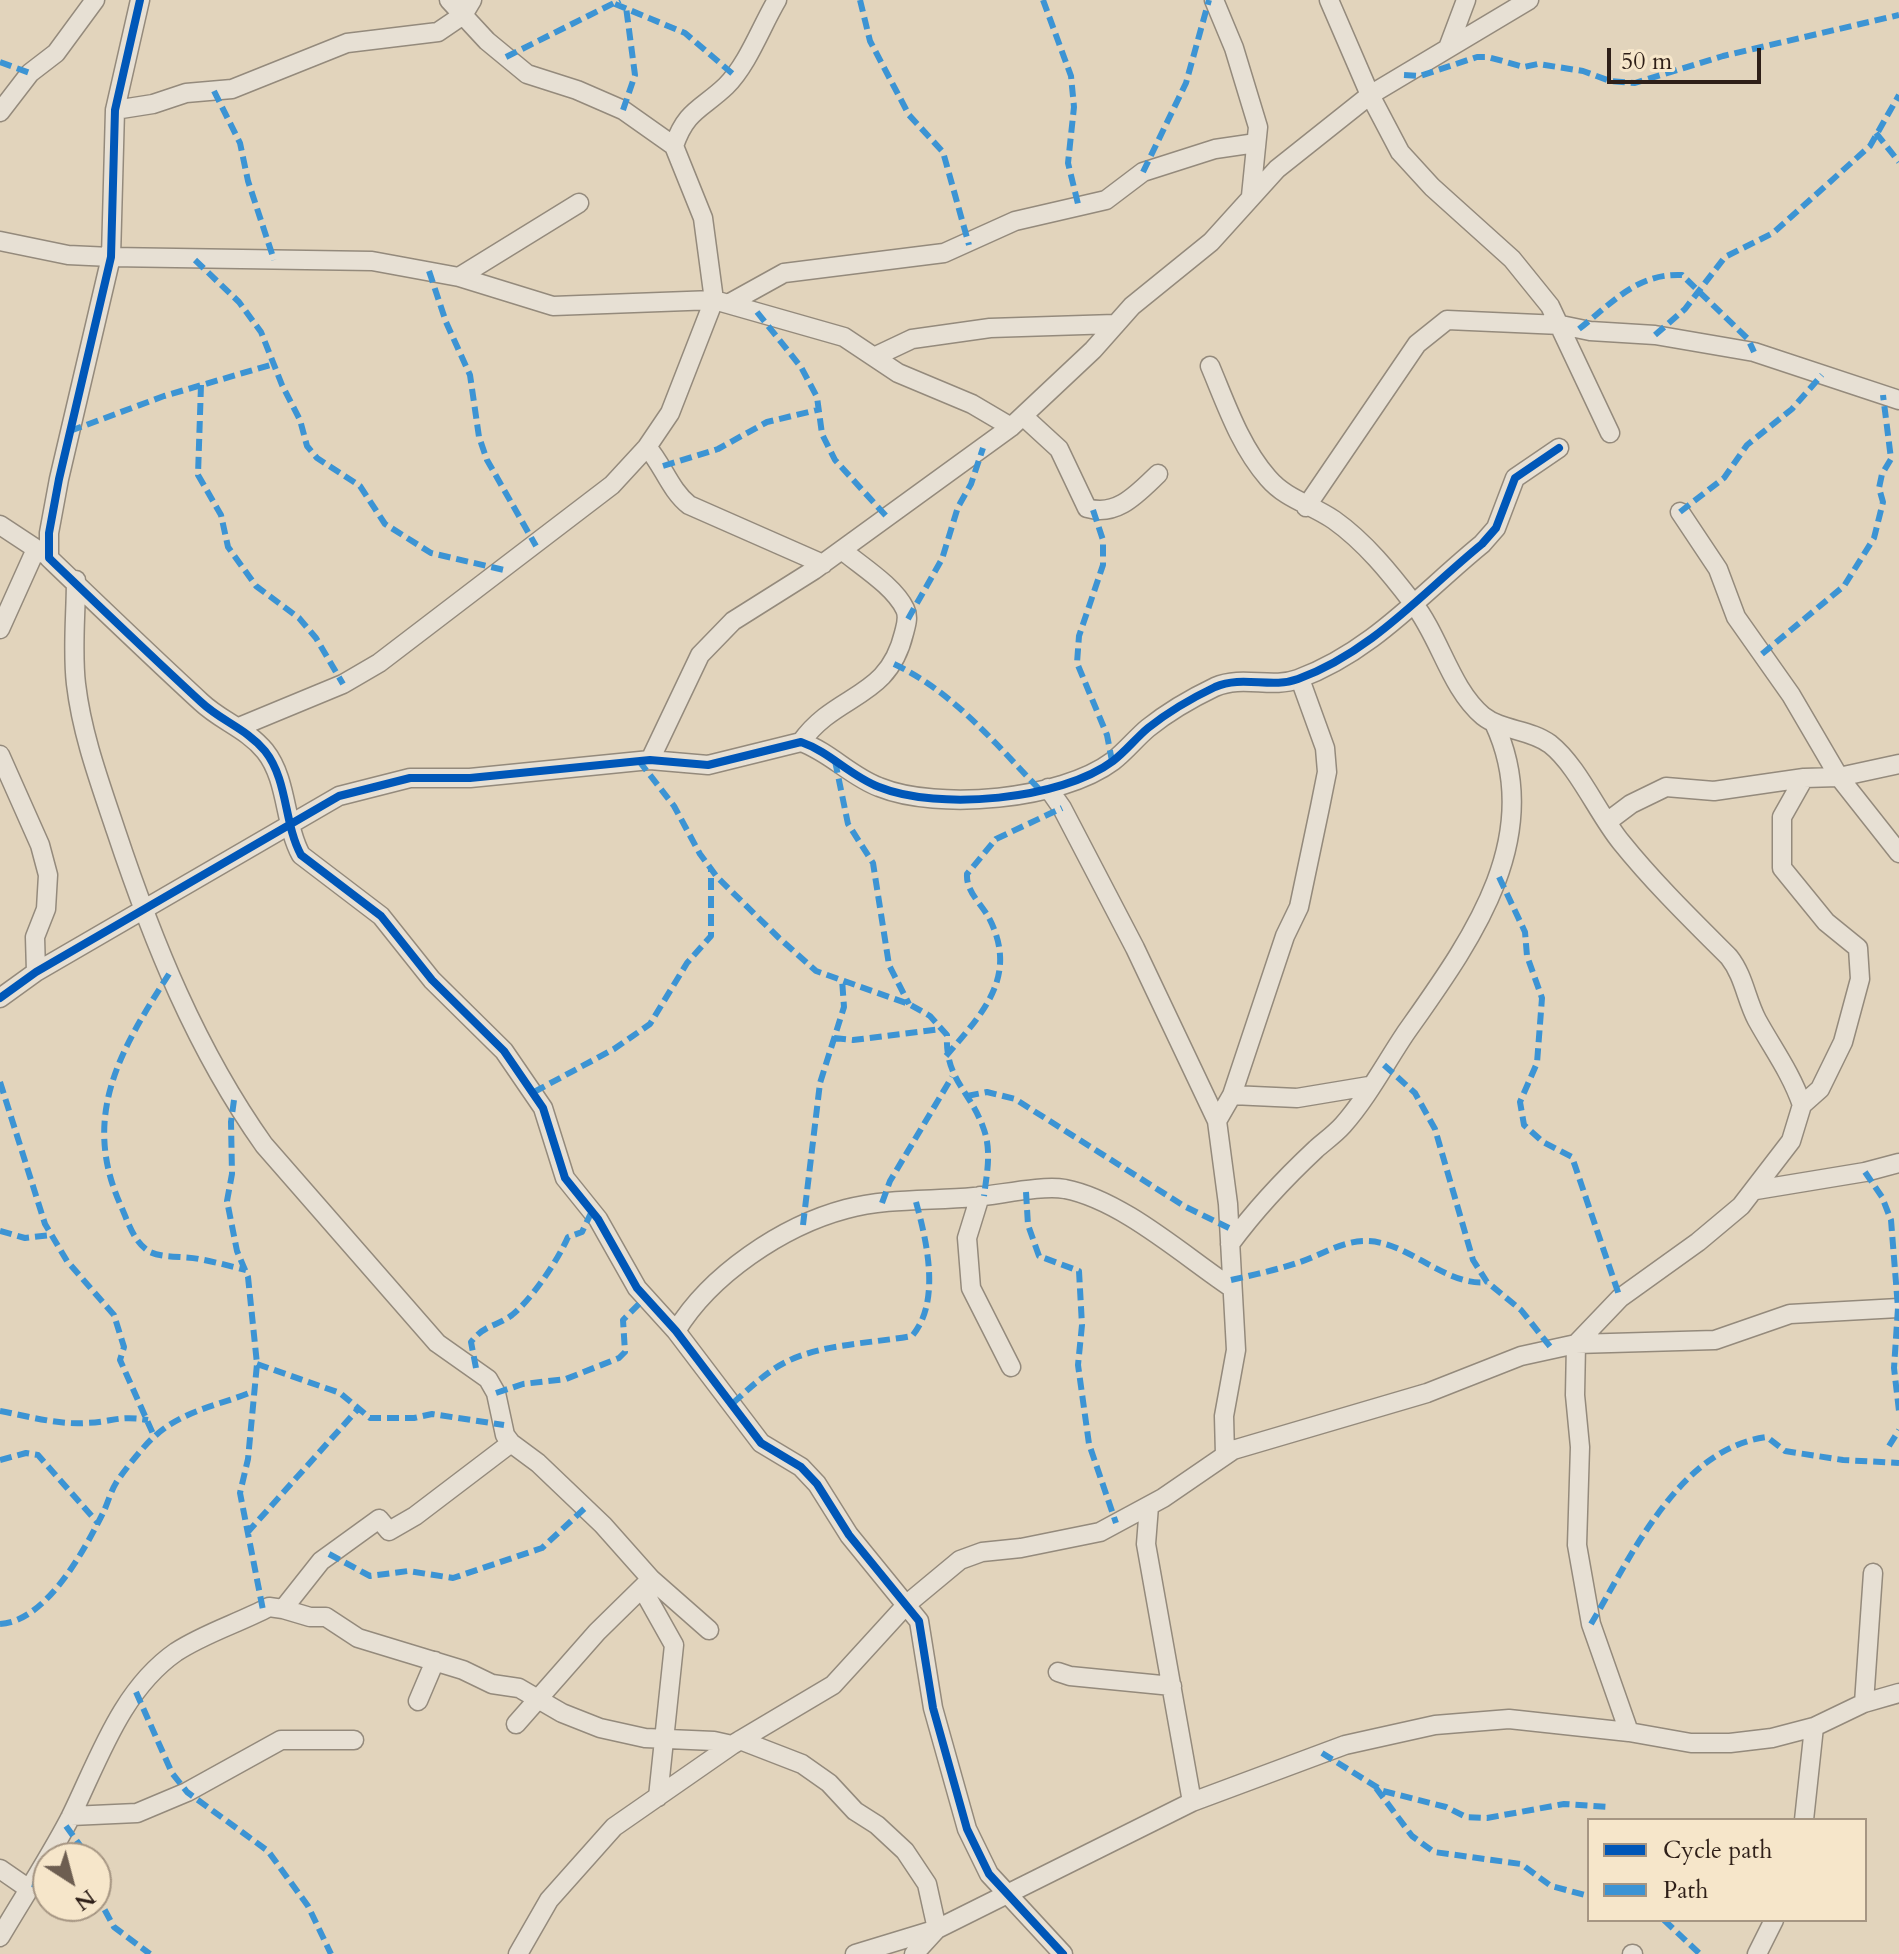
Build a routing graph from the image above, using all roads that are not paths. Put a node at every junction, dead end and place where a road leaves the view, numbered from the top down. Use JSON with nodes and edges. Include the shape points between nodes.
{"nodes":[{"id":1,"x":95,"y":0,"type":"edge"},
{"id":2,"x":140,"y":0,"type":"edge"},
{"id":3,"x":449,"y":0,"type":"edge"},
{"id":4,"x":777,"y":0,"type":"edge"},
{"id":5,"x":1214,"y":0,"type":"edge"},
{"id":6,"x":1329,"y":0,"type":"edge"},
{"id":7,"x":1466,"y":0,"type":"edge"},
{"id":8,"x":1529,"y":0,"type":"edge"},
{"id":9,"x":468,"y":8,"type":"edge"},
{"id":10,"x":1448,"y":48,"type":"junction"},
{"id":11,"x":1370,"y":95,"type":"junction"},
{"id":12,"x":115,"y":110,"type":"junction"},
{"id":13,"x":0,"y":112,"type":"edge"},
{"id":14,"x":1256,"y":143,"type":"junction"},
{"id":15,"x":674,"y":146,"type":"junction"},
{"id":16,"x":1251,"y":196,"type":"junction"},
{"id":17,"x":579,"y":203,"type":"dead end"},
{"id":18,"x":0,"y":241,"type":"edge"},
{"id":19,"x":111,"y":257,"type":"junction"},
{"id":20,"x":459,"y":277,"type":"junction"},
{"id":21,"x":721,"y":302,"type":"junction"},
{"id":22,"x":1115,"y":324,"type":"junction"},
{"id":23,"x":1561,"y":325,"type":"junction"},
{"id":24,"x":876,"y":356,"type":"junction"},
{"id":25,"x":1210,"y":366,"type":"dead end"},
{"id":26,"x":1899,"y":400,"type":"edge"},
{"id":27,"x":1017,"y":422,"type":"junction"},
{"id":28,"x":1610,"y":433,"type":"dead end"},
{"id":29,"x":647,"y":447,"type":"junction"},
{"id":30,"x":1559,"y":448,"type":"dead end"},
{"id":31,"x":1158,"y":474,"type":"dead end"},
{"id":32,"x":1306,"y":507,"type":"junction"},
{"id":33,"x":1680,"y":512,"type":"dead end"},
{"id":34,"x":0,"y":525,"type":"edge"},
{"id":35,"x":842,"y":550,"type":"junction"},
{"id":36,"x":42,"y":554,"type":"junction"},
{"id":37,"x":823,"y":564,"type":"junction"},
{"id":38,"x":76,"y":580,"type":"junction"},
{"id":39,"x":1414,"y":603,"type":"junction"},
{"id":40,"x":0,"y":629,"type":"edge"},
{"id":41,"x":1300,"y":679,"type":"junction"},
{"id":42,"x":1494,"y":723,"type":"junction"},
{"id":43,"x":239,"y":727,"type":"junction"},
{"id":44,"x":801,"y":742,"type":"junction"},
{"id":45,"x":0,"y":755,"type":"edge"},
{"id":46,"x":650,"y":760,"type":"junction"},
{"id":47,"x":1899,"y":764,"type":"edge"},
{"id":48,"x":1839,"y":777,"type":"junction"},
{"id":49,"x":1804,"y":778,"type":"junction"},
{"id":50,"x":1048,"y":788,"type":"junction"},
{"id":51,"x":1607,"y":822,"type":"junction"},
{"id":52,"x":291,"y":823,"type":"junction"},
{"id":53,"x":1899,"y":853,"type":"edge"},
{"id":54,"x":143,"y":910,"type":"junction"},
{"id":55,"x":36,"y":972,"type":"junction"},
{"id":56,"x":0,"y":998,"type":"edge"},
{"id":57,"x":1369,"y":1086,"type":"junction"},
{"id":58,"x":1232,"y":1095,"type":"junction"},
{"id":59,"x":1802,"y":1105,"type":"junction"},
{"id":60,"x":1217,"y":1121,"type":"junction"},
{"id":61,"x":1899,"y":1163,"type":"edge"},
{"id":62,"x":1756,"y":1190,"type":"junction"},
{"id":63,"x":980,"y":1196,"type":"junction"},
{"id":64,"x":1230,"y":1244,"type":"junction"},
{"id":65,"x":1232,"y":1288,"type":"junction"},
{"id":66,"x":1899,"y":1308,"type":"edge"},
{"id":67,"x":676,"y":1331,"type":"junction"},
{"id":68,"x":1576,"y":1344,"type":"junction"},
{"id":69,"x":1011,"y":1367,"type":"dead end"},
{"id":70,"x":511,"y":1443,"type":"junction"},
{"id":71,"x":1225,"y":1455,"type":"junction"},
{"id":72,"x":1149,"y":1506,"type":"junction"},
{"id":73,"x":1873,"y":1573,"type":"dead end"},
{"id":74,"x":646,"y":1584,"type":"junction"},
{"id":75,"x":907,"y":1604,"type":"junction"},
{"id":76,"x":283,"y":1609,"type":"junction"},
{"id":77,"x":709,"y":1630,"type":"dead end"},
{"id":78,"x":435,"y":1661,"type":"junction"},
{"id":79,"x":1058,"y":1672,"type":"dead end"},
{"id":80,"x":1172,"y":1686,"type":"junction"},
{"id":81,"x":1899,"y":1693,"type":"edge"},
{"id":82,"x":418,"y":1701,"type":"dead end"},
{"id":83,"x":541,"y":1701,"type":"junction"},
{"id":84,"x":1864,"y":1703,"type":"junction"},
{"id":85,"x":516,"y":1724,"type":"dead end"},
{"id":86,"x":1814,"y":1727,"type":"junction"},
{"id":87,"x":1629,"y":1732,"type":"junction"},
{"id":88,"x":665,"y":1739,"type":"junction"},
{"id":89,"x":354,"y":1740,"type":"dead end"},
{"id":90,"x":736,"y":1743,"type":"junction"},
{"id":91,"x":658,"y":1797,"type":"junction"},
{"id":92,"x":1192,"y":1802,"type":"junction"},
{"id":93,"x":71,"y":1816,"type":"junction"},
{"id":94,"x":1804,"y":1818,"type":"edge"},
{"id":95,"x":0,"y":1869,"type":"edge"},
{"id":96,"x":29,"y":1889,"type":"junction"},
{"id":97,"x":1006,"y":1893,"type":"junction"},
{"id":98,"x":1773,"y":1922,"type":"edge"},
{"id":99,"x":937,"y":1929,"type":"junction"},
{"id":100,"x":0,"y":1937,"type":"edge"},
{"id":101,"x":518,"y":1954,"type":"edge"},
{"id":102,"x":855,"y":1954,"type":"edge"},
{"id":103,"x":914,"y":1954,"type":"edge"},
{"id":104,"x":1063,"y":1954,"type":"edge"},
{"id":105,"x":1757,"y":1954,"type":"edge"}],
"edges":[{"from":1,"to":13,"type":"street","via":[[69,38],[30,73]]},
{"from":2,"to":12,"type":"street"},
{"from":3,"to":9,"type":"street"},
{"from":4,"to":15,"type":"street","via":[[739,68],[726,86],[696,107]]},
{"from":5,"to":14,"type":"street","via":[[1253,106]]},
{"from":6,"to":11,"type":"street"},
{"from":7,"to":10,"type":"street"},
{"from":8,"to":10,"type":"street"},
{"from":9,"to":12,"type":"street","via":[[438,32],[347,43],[232,89],[186,93]]},
{"from":9,"to":15,"type":"street","via":[[487,41],[527,74],[623,110]]},
{"from":10,"to":11,"type":"street"},
{"from":11,"to":16,"type":"street"},
{"from":11,"to":23,"type":"street","via":[[1400,152],[1512,259]]},
{"from":12,"to":19,"type":"street"},
{"from":14,"to":16,"type":"street"},
{"from":14,"to":21,"type":"street","via":[[1215,149],[1143,172],[1106,200],[1015,221],[944,253],[784,273]]},
{"from":15,"to":21,"type":"street","via":[[703,218]]},
{"from":16,"to":22,"type":"street","via":[[1211,242]]},
{"from":17,"to":20,"type":"street"},
{"from":18,"to":19,"type":"street","via":[[68,255]]},
{"from":19,"to":20,"type":"street","via":[[372,261]]},
{"from":19,"to":36,"type":"street"},
{"from":20,"to":21,"type":"street","via":[[553,306]]},
{"from":21,"to":24,"type":"street","via":[[844,337]]},
{"from":21,"to":29,"type":"street","via":[[670,413]]},
{"from":22,"to":24,"type":"street","via":[[990,328],[912,339]]},
{"from":22,"to":27,"type":"street"},
{"from":23,"to":26,"type":"street","via":[[1754,352]]},
{"from":23,"to":28,"type":"street"},
{"from":23,"to":32,"type":"street","via":[[1447,320],[1431,330]]},
{"from":24,"to":27,"type":"street","via":[[898,373]]},
{"from":25,"to":32,"type":"street","via":[[1252,457],[1269,480]]},
{"from":27,"to":31,"type":"street","via":[[1059,449],[1087,508],[1116,509]]},
{"from":27,"to":35,"type":"street"},
{"from":29,"to":37,"type":"street","via":[[677,496],[689,505]]},
{"from":29,"to":43,"type":"street","via":[[558,530],[379,663],[343,684]]},
{"from":30,"to":39,"type":"street","via":[[1515,478],[1496,528]]},
{"from":32,"to":39,"type":"street","via":[[1360,540]]},
{"from":33,"to":48,"type":"street","via":[[1718,569],[1736,617],[1791,695]]},
{"from":34,"to":36,"type":"street"},
{"from":35,"to":37,"type":"street"},
{"from":35,"to":44,"type":"street","via":[[892,593],[908,619],[894,664],[881,681],[816,721]]},
{"from":36,"to":38,"type":"street"},
{"from":36,"to":40,"type":"street"},
{"from":37,"to":46,"type":"street","via":[[733,621],[711,641]]},
{"from":38,"to":43,"type":"street","via":[[205,706]]},
{"from":38,"to":54,"type":"street","via":[[76,683],[87,740]]},
{"from":39,"to":41,"type":"street","via":[[1369,642]]},
{"from":39,"to":42,"type":"street","via":[[1465,693]]},
{"from":41,"to":50,"type":"street","via":[[1281,685],[1257,681],[1218,686],[1150,727],[1112,761]]},
{"from":41,"to":58,"type":"street","via":[[1325,748],[1327,772],[1299,907]]},
{"from":42,"to":51,"type":"street","via":[[1549,744]]},
{"from":42,"to":57,"type":"street","via":[[1507,751],[1510,784],[1504,864],[1460,955]]},
{"from":43,"to":52,"type":"street","via":[[267,754]]},
{"from":44,"to":46,"type":"street","via":[[708,765]]},
{"from":44,"to":50,"type":"street","via":[[880,788],[917,797],[996,797]]},
{"from":45,"to":55,"type":"street","via":[[48,875],[46,909],[35,937]]},
{"from":46,"to":52,"type":"street","via":[[470,778],[410,778],[339,796]]},
{"from":47,"to":48,"type":"street"},
{"from":48,"to":49,"type":"street"},
{"from":48,"to":53,"type":"street"},
{"from":49,"to":51,"type":"street","via":[[1714,791],[1666,787]]},
{"from":49,"to":59,"type":"street","via":[[1782,817],[1782,868],[1826,922],[1858,948],[1860,979],[1830,1072]]},
{"from":50,"to":60,"type":"street","via":[[1135,948]]},
{"from":51,"to":59,"type":"street","via":[[1667,895],[1738,968],[1758,1021]]},
{"from":52,"to":54,"type":"street"},
{"from":52,"to":67,"type":"street","via":[[301,855],[381,916],[432,980],[519,1070],[543,1108],[565,1178],[598,1219],[637,1288]]},
{"from":54,"to":55,"type":"street"},
{"from":54,"to":70,"type":"street","via":[[190,1023],[246,1119],[437,1343],[488,1379]]},
{"from":55,"to":56,"type":"street"},
{"from":57,"to":58,"type":"street","via":[[1297,1098]]},
{"from":57,"to":64,"type":"street","via":[[1340,1129]]},
{"from":58,"to":60,"type":"street"},
{"from":59,"to":62,"type":"street","via":[[1791,1141]]},
{"from":60,"to":64,"type":"street"},
{"from":61,"to":62,"type":"street"},
{"from":62,"to":68,"type":"street","via":[[1698,1242],[1620,1298]]},
{"from":63,"to":65,"type":"street","via":[[1063,1189],[1106,1202]]},
{"from":63,"to":67,"type":"street","via":[[884,1202],[803,1225],[723,1279],[691,1307]]},
{"from":63,"to":69,"type":"street","via":[[967,1238],[971,1288]]},
{"from":64,"to":65,"type":"street"},
{"from":65,"to":71,"type":"street","via":[[1236,1350],[1224,1416]]},
{"from":66,"to":68,"type":"street","via":[[1790,1314],[1715,1340]]},
{"from":67,"to":75,"type":"street","via":[[761,1443],[801,1467],[817,1484],[849,1535]]},
{"from":68,"to":71,"type":"street","via":[[1521,1356],[1427,1393]]},
{"from":68,"to":87,"type":"street","via":[[1577,1545],[1591,1624]]},
{"from":70,"to":74,"type":"street","via":[[603,1525]]},
{"from":70,"to":76,"type":"street","via":[[389,1531],[379,1519],[359,1530],[321,1561]]},
{"from":71,"to":72,"type":"street"},
{"from":72,"to":75,"type":"street","via":[[1100,1532],[960,1560]]},
{"from":72,"to":80,"type":"street","via":[[1146,1544]]},
{"from":73,"to":84,"type":"street"},
{"from":74,"to":77,"type":"street"},
{"from":74,"to":83,"type":"street","via":[[597,1632]]},
{"from":74,"to":88,"type":"street","via":[[674,1645]]},
{"from":75,"to":90,"type":"street","via":[[833,1685]]},
{"from":75,"to":97,"type":"street","via":[[924,1639],[933,1708],[967,1829],[989,1874]]},
{"from":76,"to":78,"type":"street","via":[[326,1617],[358,1638]]},
{"from":76,"to":93,"type":"street","via":[[269,1607],[174,1654],[136,1692]]},
{"from":78,"to":82,"type":"street"},
{"from":78,"to":83,"type":"street","via":[[492,1684],[519,1688]]},
{"from":79,"to":80,"type":"street"},
{"from":80,"to":92,"type":"street"},
{"from":81,"to":84,"type":"street"},
{"from":83,"to":85,"type":"street"},
{"from":83,"to":88,"type":"street","via":[[600,1728]]},
{"from":84,"to":86,"type":"street"},
{"from":86,"to":87,"type":"street","via":[[1730,1743],[1691,1743]]},
{"from":86,"to":94,"type":"street"},
{"from":87,"to":92,"type":"street","via":[[1520,1720],[1435,1725],[1345,1745]]},
{"from":88,"to":90,"type":"street"},
{"from":88,"to":91,"type":"street"},
{"from":89,"to":93,"type":"street","via":[[281,1740],[137,1813]]},
{"from":90,"to":91,"type":"street"},
{"from":90,"to":99,"type":"street","via":[[802,1764],[877,1825],[905,1851],[927,1884]]},
{"from":91,"to":101,"type":"street","via":[[614,1827],[569,1873]]},
{"from":92,"to":97,"type":"street"},
{"from":93,"to":96,"type":"street"},
{"from":95,"to":96,"type":"street"},
{"from":96,"to":100,"type":"street"},
{"from":97,"to":99,"type":"street"},
{"from":97,"to":104,"type":"street"},
{"from":98,"to":105,"type":"street"},
{"from":99,"to":102,"type":"street"},
{"from":99,"to":103,"type":"street"}]}
